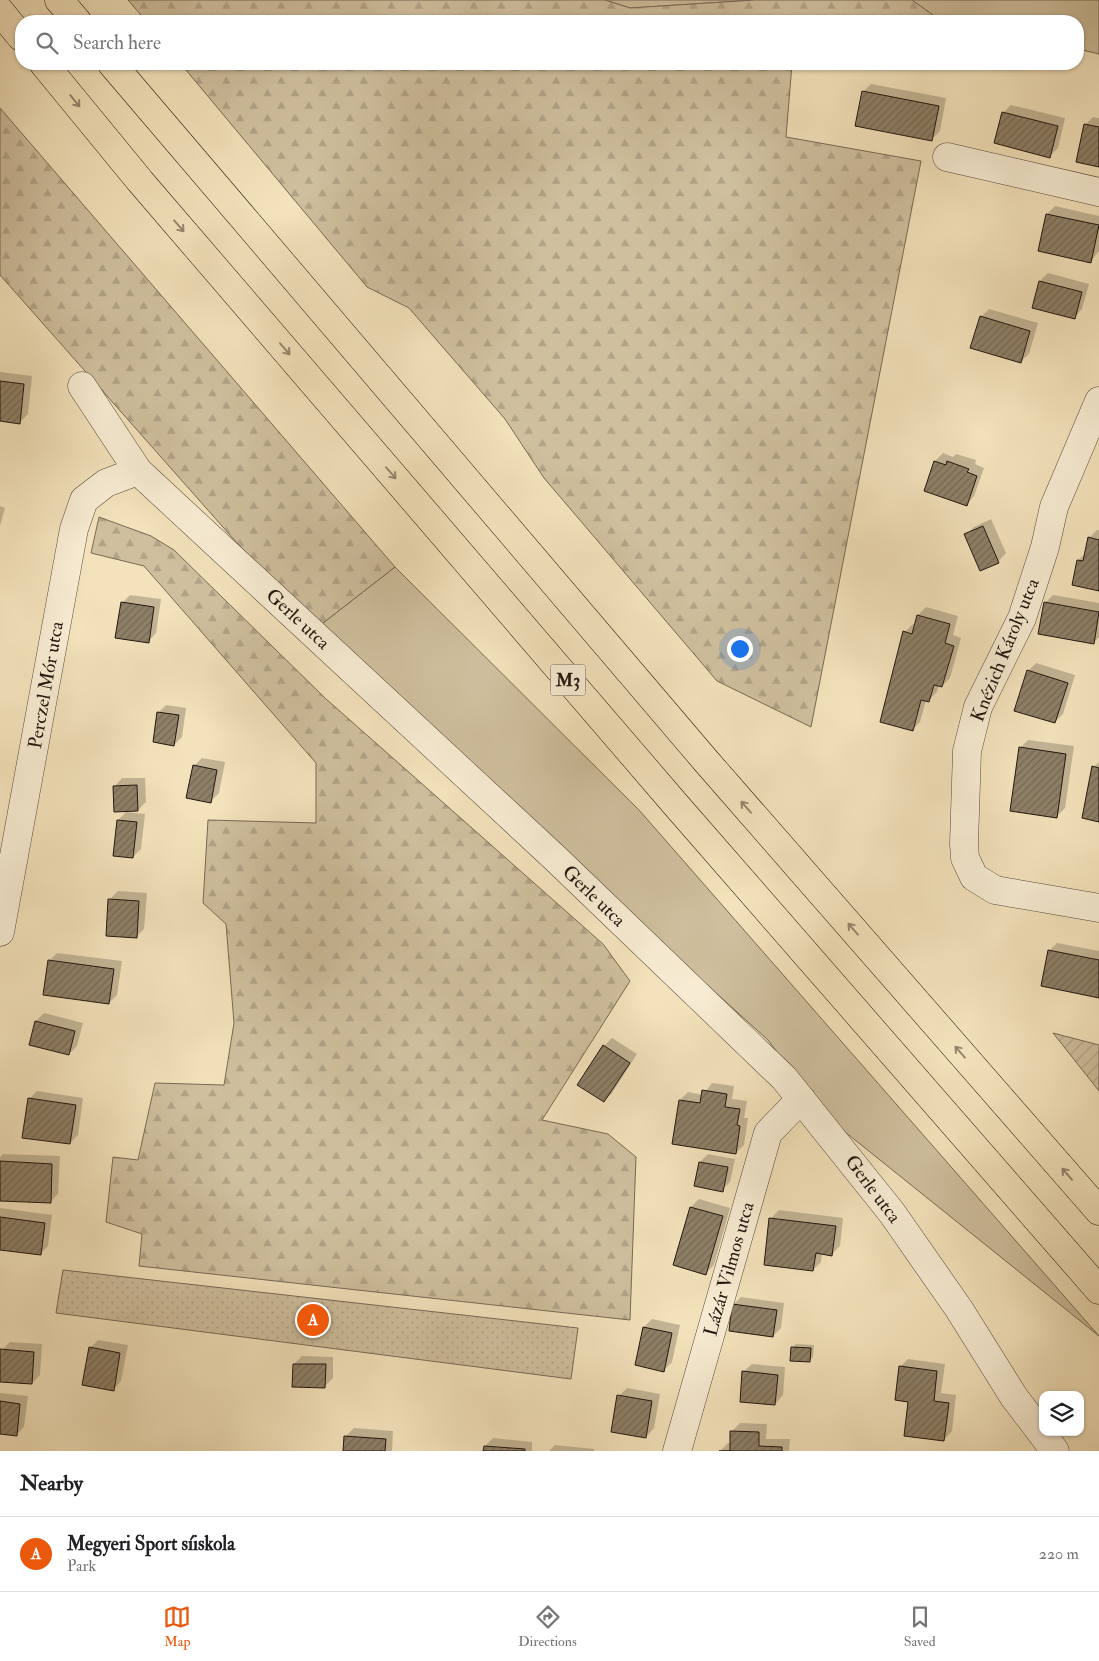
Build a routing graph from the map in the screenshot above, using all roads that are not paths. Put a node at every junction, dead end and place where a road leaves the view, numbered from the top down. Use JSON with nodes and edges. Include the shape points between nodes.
{"nodes":[{"id":1,"x":59,"y":0,"type":"edge"},
{"id":2,"x":0,"y":11,"type":"edge"},
{"id":3,"x":72,"y":15,"type":"edge"},
{"id":4,"x":15,"y":29,"type":"edge"},
{"id":5,"x":49,"y":70,"type":"edge"},
{"id":6,"x":117,"y":70,"type":"edge"},
{"id":7,"x":947,"y":157,"type":"dead end"},
{"id":8,"x":1099,"y":192,"type":"edge"},
{"id":9,"x":82,"y":386,"type":"dead end"},
{"id":10,"x":1099,"y":401,"type":"edge"},
{"id":11,"x":138,"y":471,"type":"junction"},
{"id":12,"x":1099,"y":908,"type":"edge"},
{"id":13,"x":0,"y":932,"type":"edge"},
{"id":14,"x":801,"y":1099,"type":"junction"},
{"id":15,"x":1099,"y":1211,"type":"edge"},
{"id":16,"x":1099,"y":1290,"type":"edge"},
{"id":17,"x":677,"y":1451,"type":"edge"},
{"id":18,"x":1055,"y":1451,"type":"edge"}],
"edges":[{"from":1,"to":3,"type":"highway"},
{"from":2,"to":4,"type":"highway"},
{"from":5,"to":16,"type":"highway","number":"M3","one_way":true,"via":[[140,181],[663,790]]},
{"from":15,"to":6,"type":"highway","one_way":true,"via":[[706,761]]},
{"from":7,"to":8,"type":"street"},
{"from":9,"to":11,"type":"street","name":"Gerle utca"},
{"from":10,"to":12,"type":"street","name":"Knézich Károly utca","via":[[1054,507],[1022,618],[978,707],[967,751],[964,844],[965,858],[974,877],[995,890]]},
{"from":11,"to":13,"type":"street","name":"Perczel Mór utca","via":[[106,483],[84,500],[74,529]]},
{"from":11,"to":14,"type":"street","name":"Gerle utca","via":[[555,858],[784,1078]]},
{"from":14,"to":17,"type":"street","name":"Lázár Vilmos utca","via":[[768,1133]]},
{"from":14,"to":18,"type":"street","name":"Gerle utca","via":[[892,1213],[1014,1397]]}]}
